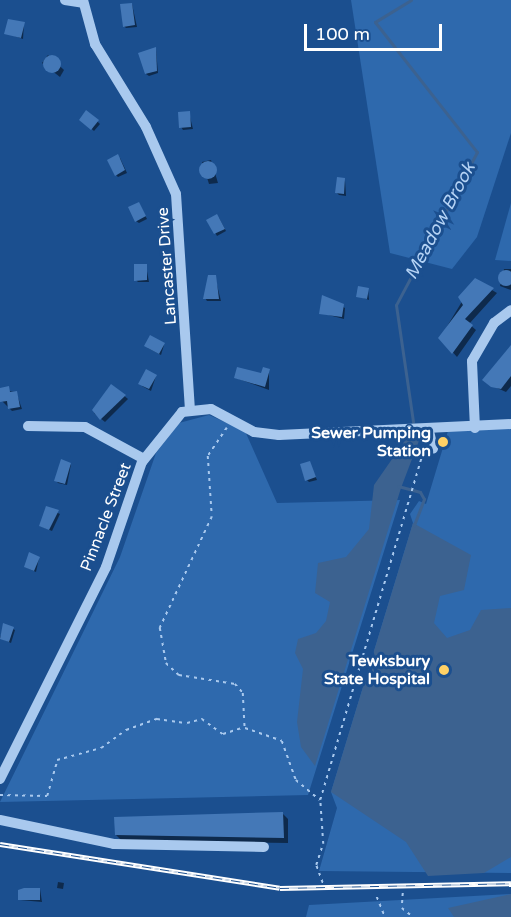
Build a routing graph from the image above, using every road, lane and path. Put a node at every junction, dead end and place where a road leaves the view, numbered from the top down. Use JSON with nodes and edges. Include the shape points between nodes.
{"nodes":[{"id":1,"x":65,"y":0,"type":"edge"},
{"id":2,"x":83,"y":2,"type":"edge"},
{"id":3,"x":511,"y":310,"type":"edge"},
{"id":4,"x":190,"y":410,"type":"junction"},
{"id":5,"x":232,"y":420,"type":"junction"},
{"id":6,"x":511,"y":424,"type":"edge"},
{"id":7,"x":28,"y":426,"type":"dead end"},
{"id":8,"x":475,"y":428,"type":"junction"},
{"id":9,"x":429,"y":431,"type":"junction"},
{"id":10,"x":433,"y":449,"type":"dead end"},
{"id":11,"x":144,"y":459,"type":"junction"},
{"id":12,"x":245,"y":728,"type":"junction"},
{"id":13,"x":0,"y":779,"type":"edge"},
{"id":14,"x":0,"y":795,"type":"edge"},
{"id":15,"x":320,"y":800,"type":"junction"},
{"id":16,"x":0,"y":820,"type":"edge"},
{"id":17,"x":264,"y":847,"type":"dead end"},
{"id":18,"x":325,"y":890,"type":"dead end"},
{"id":19,"x":403,"y":893,"type":"dead end"},
{"id":20,"x":377,"y":897,"type":"dead end"},
{"id":21,"x":385,"y":917,"type":"edge"},
{"id":22,"x":413,"y":917,"type":"edge"}],
"edges":[{"from":1,"to":2,"type":"street"},
{"from":2,"to":4,"type":"street","name":"Lancaster Drive","via":[[95,44],[146,127],[176,194]]},
{"from":3,"to":8,"type":"street","via":[[495,323],[472,361]]},
{"from":4,"to":5,"type":"street","via":[[211,409]]},
{"from":4,"to":11,"type":"street","name":"Pinnacle Street","via":[[173,420]]},
{"from":5,"to":9,"type":"street","via":[[259,434]]},
{"from":5,"to":12,"type":"path","via":[[208,456],[212,517],[160,628],[166,663],[179,675],[235,684],[243,693]]},
{"from":6,"to":8,"type":"street"},
{"from":7,"to":11,"type":"street","via":[[85,427]]},
{"from":8,"to":9,"type":"street"},
{"from":9,"to":10,"type":"street"},
{"from":9,"to":15,"type":"path"},
{"from":11,"to":13,"type":"street","name":"Pinnacle Street","via":[[106,567]]},
{"from":12,"to":14,"type":"path","via":[[223,734],[202,719],[188,723],[158,719],[101,748],[57,760],[47,796]]},
{"from":12,"to":15,"type":"path","via":[[282,741],[296,780]]},
{"from":15,"to":18,"type":"path","via":[[323,844],[316,865]]},
{"from":16,"to":17,"type":"street","via":[[114,844]]},
{"from":19,"to":22,"type":"path","via":[[402,908]]},
{"from":20,"to":21,"type":"path"}]}
